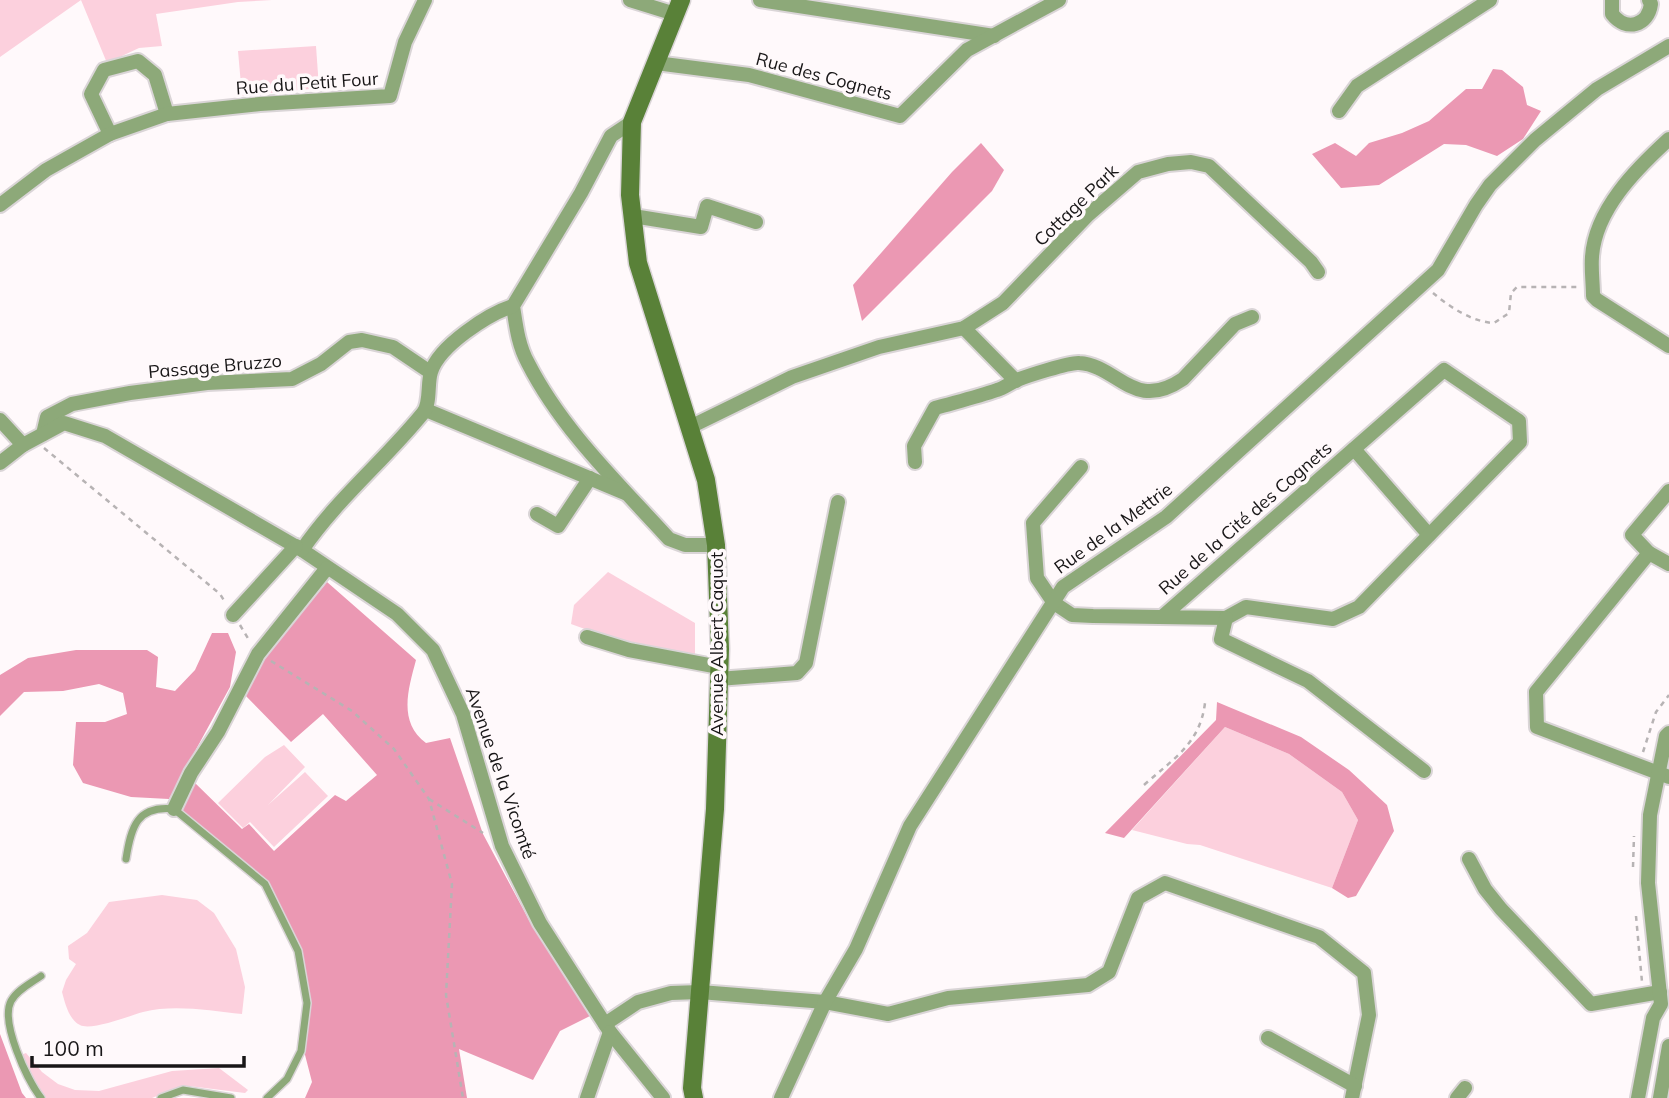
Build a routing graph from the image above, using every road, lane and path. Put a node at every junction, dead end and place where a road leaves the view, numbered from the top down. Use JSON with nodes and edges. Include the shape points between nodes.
{"nodes":[{"id":1,"x":425,"y":0,"type":"edge"},
{"id":2,"x":630,"y":0,"type":"edge"},
{"id":3,"x":761,"y":0,"type":"edge"},
{"id":4,"x":1059,"y":0,"type":"edge"},
{"id":5,"x":1490,"y":0,"type":"edge"},
{"id":6,"x":1612,"y":0,"type":"edge"},
{"id":7,"x":1649,"y":0,"type":"edge"},
{"id":8,"x":678,"y":7,"type":"edge"},
{"id":9,"x":993,"y":36,"type":"junction"},
{"id":10,"x":1669,"y":46,"type":"edge"},
{"id":11,"x":656,"y":63,"type":"junction"},
{"id":12,"x":1339,"y":111,"type":"dead end"},
{"id":13,"x":167,"y":114,"type":"junction"},
{"id":14,"x":632,"y":122,"type":"junction"},
{"id":15,"x":110,"y":134,"type":"junction"},
{"id":16,"x":1669,"y":139,"type":"edge"},
{"id":17,"x":0,"y":205,"type":"edge"},
{"id":18,"x":633,"y":216,"type":"junction"},
{"id":19,"x":756,"y":222,"type":"dead end"},
{"id":20,"x":1318,"y":272,"type":"dead end"},
{"id":21,"x":1422,"y":284,"type":"junction"},
{"id":22,"x":1593,"y":286,"type":"junction"},
{"id":23,"x":513,"y":306,"type":"junction"},
{"id":24,"x":1252,"y":317,"type":"dead end"},
{"id":25,"x":964,"y":328,"type":"junction"},
{"id":26,"x":1669,"y":346,"type":"edge"},
{"id":27,"x":430,"y":372,"type":"junction"},
{"id":28,"x":1016,"y":381,"type":"junction"},
{"id":29,"x":426,"y":410,"type":"junction"},
{"id":30,"x":0,"y":420,"type":"edge"},
{"id":31,"x":690,"y":427,"type":"junction"},
{"id":32,"x":43,"y":434,"type":"junction"},
{"id":33,"x":23,"y":445,"type":"junction"},
{"id":34,"x":1354,"y":449,"type":"junction"},
{"id":35,"x":915,"y":462,"type":"dead end"},
{"id":36,"x":0,"y":463,"type":"edge"},
{"id":37,"x":1081,"y":467,"type":"dead end"},
{"id":38,"x":590,"y":478,"type":"junction"},
{"id":39,"x":1669,"y":491,"type":"edge"},
{"id":40,"x":629,"y":495,"type":"junction"},
{"id":41,"x":838,"y":502,"type":"dead end"},
{"id":42,"x":537,"y":514,"type":"dead end"},
{"id":43,"x":1429,"y":535,"type":"junction"},
{"id":44,"x":716,"y":545,"type":"junction"},
{"id":45,"x":299,"y":548,"type":"junction"},
{"id":46,"x":1649,"y":553,"type":"junction"},
{"id":47,"x":1669,"y":564,"type":"edge"},
{"id":48,"x":327,"y":568,"type":"junction"},
{"id":49,"x":1054,"y":603,"type":"junction"},
{"id":50,"x":233,"y":615,"type":"junction"},
{"id":51,"x":1162,"y":617,"type":"junction"},
{"id":52,"x":1226,"y":618,"type":"junction"},
{"id":53,"x":587,"y":637,"type":"dead end"},
{"id":54,"x":258,"y":654,"type":"junction"},
{"id":55,"x":718,"y":673,"type":"junction"},
{"id":56,"x":1205,"y":703,"type":"dead end"},
{"id":57,"x":1669,"y":733,"type":"edge"},
{"id":58,"x":1424,"y":771,"type":"dead end"},
{"id":59,"x":1664,"y":775,"type":"edge"},
{"id":60,"x":1144,"y":785,"type":"dead end"},
{"id":61,"x":429,"y":799,"type":"junction"},
{"id":62,"x":174,"y":809,"type":"junction"},
{"id":63,"x":502,"y":846,"type":"junction"},
{"id":64,"x":126,"y":859,"type":"dead end"},
{"id":65,"x":1469,"y":859,"type":"dead end"},
{"id":66,"x":41,"y":976,"type":"dead end"},
{"id":67,"x":700,"y":992,"type":"junction"},
{"id":68,"x":825,"y":1002,"type":"junction"},
{"id":69,"x":1663,"y":1002,"type":"edge"},
{"id":70,"x":608,"y":1028,"type":"junction"},
{"id":71,"x":1268,"y":1038,"type":"dead end"},
{"id":72,"x":1669,"y":1046,"type":"edge"},
{"id":73,"x":1354,"y":1092,"type":"edge"},
{"id":74,"x":41,"y":1098,"type":"edge"},
{"id":75,"x":161,"y":1098,"type":"edge"},
{"id":76,"x":231,"y":1098,"type":"edge"},
{"id":77,"x":267,"y":1098,"type":"edge"},
{"id":78,"x":463,"y":1098,"type":"edge"},
{"id":79,"x":587,"y":1098,"type":"edge"},
{"id":80,"x":663,"y":1098,"type":"edge"},
{"id":81,"x":694,"y":1098,"type":"edge"},
{"id":82,"x":781,"y":1098,"type":"edge"},
{"id":83,"x":1638,"y":1098,"type":"edge"},
{"id":84,"x":1660,"y":1098,"type":"edge"}],
"edges":[{"from":1,"to":13,"type":"street","name":"Rue du Petit Four","via":[[405,42],[390,96]]},
{"from":2,"to":8,"type":"street"},
{"from":3,"to":9,"type":"street"},
{"from":4,"to":9,"type":"street","name":"Rue des Cognets"},
{"from":5,"to":12,"type":"street","via":[[1357,86]]},
{"from":6,"to":7,"type":"street","via":[[1612,14],[1630,25],[1647,18]]},
{"from":8,"to":11,"type":"main road","name":"Avenue Albert Caquot"},
{"from":9,"to":11,"type":"street","name":"Rue des Cognets","via":[[967,50],[900,116],[749,75]]},
{"from":10,"to":21,"type":"street","name":"Rue de la Mettrie","via":[[1597,89],[1535,139],[1490,186],[1438,270]]},
{"from":11,"to":14,"type":"main road","name":"Avenue Albert Caquot"},
{"from":13,"to":15,"type":"street","name":"Rue du Petit Four"},
{"from":13,"to":15,"type":"street","via":[[155,75],[138,61],[104,71],[91,94]]},
{"from":14,"to":18,"type":"main road","name":"Avenue Albert Caquot"},
{"from":14,"to":23,"type":"street","via":[[611,136]]},
{"from":15,"to":17,"type":"street","name":"Rue du Petit Four","via":[[46,170]]},
{"from":16,"to":22,"type":"street","via":[[1602,218],[1592,256]]},
{"from":18,"to":19,"type":"street","via":[[701,227],[707,206]]},
{"from":18,"to":31,"type":"main road","name":"Avenue Albert Caquot","via":[[638,263]]},
{"from":20,"to":25,"type":"street","name":"Cottage Park","via":[[1209,166],[1168,163],[1138,172],[1088,215],[1003,303]]},
{"from":21,"to":22,"type":"path","via":[[1484,323],[1494,323],[1509,313],[1511,293],[1517,287]]},
{"from":21,"to":49,"type":"street","name":"Rue de la Mettrie","via":[[1166,517],[1063,587]]},
{"from":22,"to":26,"type":"street","via":[[1597,300]]},
{"from":23,"to":27,"type":"street","via":[[446,348]]},
{"from":23,"to":40,"type":"street","via":[[527,362],[579,439]]},
{"from":24,"to":28,"type":"street","via":[[1235,324],[1183,379],[1161,390],[1125,386],[1076,362]]},
{"from":25,"to":28,"type":"street"},
{"from":25,"to":31,"type":"street","name":"Cottage Park","via":[[879,347],[792,377]]},
{"from":27,"to":29,"type":"street"},
{"from":27,"to":32,"type":"street","name":"Passage Bruzzo","via":[[393,347],[349,342],[292,379],[207,383],[72,404],[47,417]]},
{"from":28,"to":35,"type":"street","via":[[935,408],[914,446]]},
{"from":29,"to":38,"type":"street"},
{"from":29,"to":45,"type":"street"},
{"from":30,"to":33,"type":"street"},
{"from":31,"to":44,"type":"main road","name":"Avenue Albert Caquot","via":[[706,480]]},
{"from":32,"to":33,"type":"street","name":"Avenue de la Vicomté"},
{"from":32,"to":45,"type":"street","name":"Avenue de la Vicomté","via":[[64,423],[105,436]]},
{"from":32,"to":50,"type":"path","via":[[44,447],[220,594]]},
{"from":33,"to":36,"type":"street","name":"Avenue de la Vicomté"},
{"from":34,"to":43,"type":"street","name":"Rue de la Cité des Cognets"},
{"from":34,"to":43,"type":"street","name":"Rue de la Cité des Cognets","via":[[1444,370],[1519,421],[1520,442]]},
{"from":34,"to":51,"type":"street","name":"Rue de la Cité des Cognets"},
{"from":37,"to":49,"type":"street","via":[[1033,523],[1037,578]]},
{"from":38,"to":40,"type":"street"},
{"from":38,"to":42,"type":"street","via":[[558,526]]},
{"from":39,"to":46,"type":"street","via":[[1632,536]]},
{"from":40,"to":44,"type":"street","via":[[669,539],[685,545]]},
{"from":41,"to":55,"type":"street","via":[[806,663],[797,673]]},
{"from":43,"to":52,"type":"street","name":"Rue de la Cité des Cognets","via":[[1359,607],[1333,619],[1246,607]]},
{"from":44,"to":55,"type":"main road","name":"Avenue Albert Caquot"},
{"from":45,"to":48,"type":"street","name":"Avenue de la Vicomté"},
{"from":45,"to":50,"type":"street"},
{"from":46,"to":47,"type":"street"},
{"from":46,"to":59,"type":"street","via":[[1536,692],[1537,727]]},
{"from":48,"to":54,"type":"street"},
{"from":48,"to":63,"type":"street","name":"Avenue de la Vicomté","via":[[397,614],[433,650],[463,714]]},
{"from":49,"to":51,"type":"street","name":"Rue de la Cité des Cognets","via":[[1072,615]]},
{"from":49,"to":68,"type":"street","name":"Rue de la Mettrie","via":[[911,826],[856,949]]},
{"from":50,"to":54,"type":"path"},
{"from":51,"to":52,"type":"street","name":"Rue de la Cité des Cognets"},
{"from":52,"to":58,"type":"street","via":[[1221,639],[1308,681]]},
{"from":53,"to":55,"type":"street"},
{"from":54,"to":61,"type":"path","via":[[352,711],[394,749]]},
{"from":54,"to":62,"type":"street"},
{"from":55,"to":67,"type":"main road","name":"Avenue Albert Caquot","via":[[715,809]]},
{"from":56,"to":60,"type":"path","via":[[1203,722],[1189,745]]},
{"from":57,"to":59,"type":"street"},
{"from":59,"to":69,"type":"street","via":[[1650,815],[1648,883]]},
{"from":61,"to":63,"type":"path"},
{"from":61,"to":78,"type":"path","via":[[452,884],[446,995]]},
{"from":62,"to":64,"type":"lane","via":[[158,807],[138,820]]},
{"from":62,"to":77,"type":"lane","via":[[265,884],[298,951],[307,1003],[301,1051],[287,1079]]},
{"from":63,"to":70,"type":"street","name":"Avenue de la Vicomté","via":[[540,923]]},
{"from":65,"to":69,"type":"street","via":[[1501,909],[1591,1004]]},
{"from":66,"to":74,"type":"lane","via":[[18,993],[6,1015],[28,1080]]},
{"from":67,"to":68,"type":"street"},
{"from":67,"to":70,"type":"street","via":[[671,993],[638,1003]]},
{"from":67,"to":81,"type":"main road","name":"Avenue Albert Caquot"},
{"from":68,"to":73,"type":"street","via":[[888,1014],[948,998],[1088,985],[1109,972],[1138,898],[1164,883],[1319,937],[1364,973],[1370,1015]]},
{"from":68,"to":82,"type":"street","name":"Rue de la Mettrie"},
{"from":69,"to":83,"type":"street","via":[[1653,1018]]},
{"from":70,"to":79,"type":"street"},
{"from":70,"to":80,"type":"street","name":"Avenue de la Vicomté"},
{"from":71,"to":73,"type":"street"},
{"from":72,"to":84,"type":"street"},
{"from":75,"to":76,"type":"lane","via":[[183,1090]]}]}
